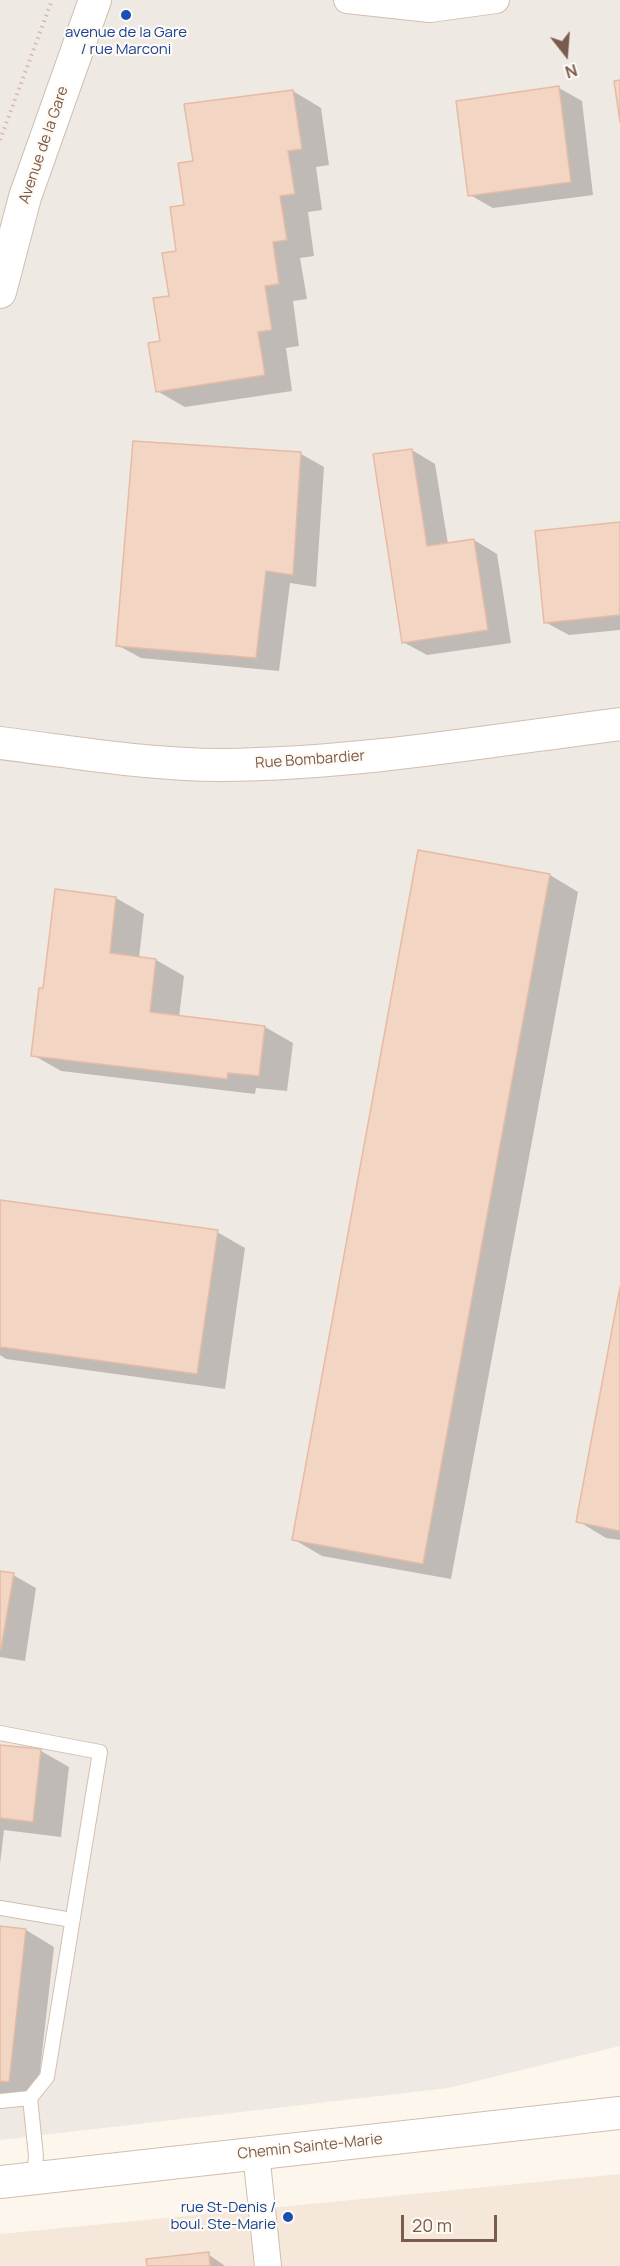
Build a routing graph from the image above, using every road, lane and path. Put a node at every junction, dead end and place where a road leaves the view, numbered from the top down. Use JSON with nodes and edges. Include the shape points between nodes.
{"nodes":[{"id":1,"x":52,"y":0,"type":"edge"},
{"id":2,"x":95,"y":0,"type":"edge"},
{"id":3,"x":347,"y":0,"type":"edge"},
{"id":4,"x":496,"y":0,"type":"edge"},
{"id":5,"x":0,"y":140,"type":"edge"},
{"id":6,"x":0,"y":292,"type":"edge"},
{"id":7,"x":620,"y":724,"type":"edge"},
{"id":8,"x":0,"y":743,"type":"edge"},
{"id":9,"x":0,"y":1733,"type":"edge"},
{"id":10,"x":0,"y":1908,"type":"edge"},
{"id":11,"x":72,"y":1920,"type":"junction"},
{"id":12,"x":30,"y":2098,"type":"junction"},
{"id":13,"x":0,"y":2101,"type":"edge"},
{"id":14,"x":620,"y":2113,"type":"edge"},
{"id":15,"x":256,"y":2153,"type":"junction"},
{"id":16,"x":34,"y":2178,"type":"junction"},
{"id":17,"x":0,"y":2182,"type":"edge"},
{"id":18,"x":268,"y":2266,"type":"edge"}],
"edges":[{"from":1,"to":5,"type":"path"},
{"from":2,"to":6,"type":"street","name":"Avenue de la Gare","via":[[25,197]]},
{"from":3,"to":4,"type":"street","via":[[430,9]]},
{"from":7,"to":8,"type":"street","name":"Rue Bombardier","via":[[324,761],[255,764],[188,764]]},
{"from":9,"to":11,"type":"lane","via":[[100,1752]]},
{"from":10,"to":11,"type":"lane"},
{"from":11,"to":12,"type":"lane","via":[[47,2076]]},
{"from":12,"to":13,"type":"lane"},
{"from":12,"to":16,"type":"lane","via":[[36,2156]]},
{"from":14,"to":15,"type":"street","name":"Chemin Sainte-Marie"},
{"from":15,"to":16,"type":"street","name":"Chemin Sainte-Marie"},
{"from":15,"to":18,"type":"street"},
{"from":16,"to":17,"type":"street","name":"Chemin Sainte-Marie"}]}
